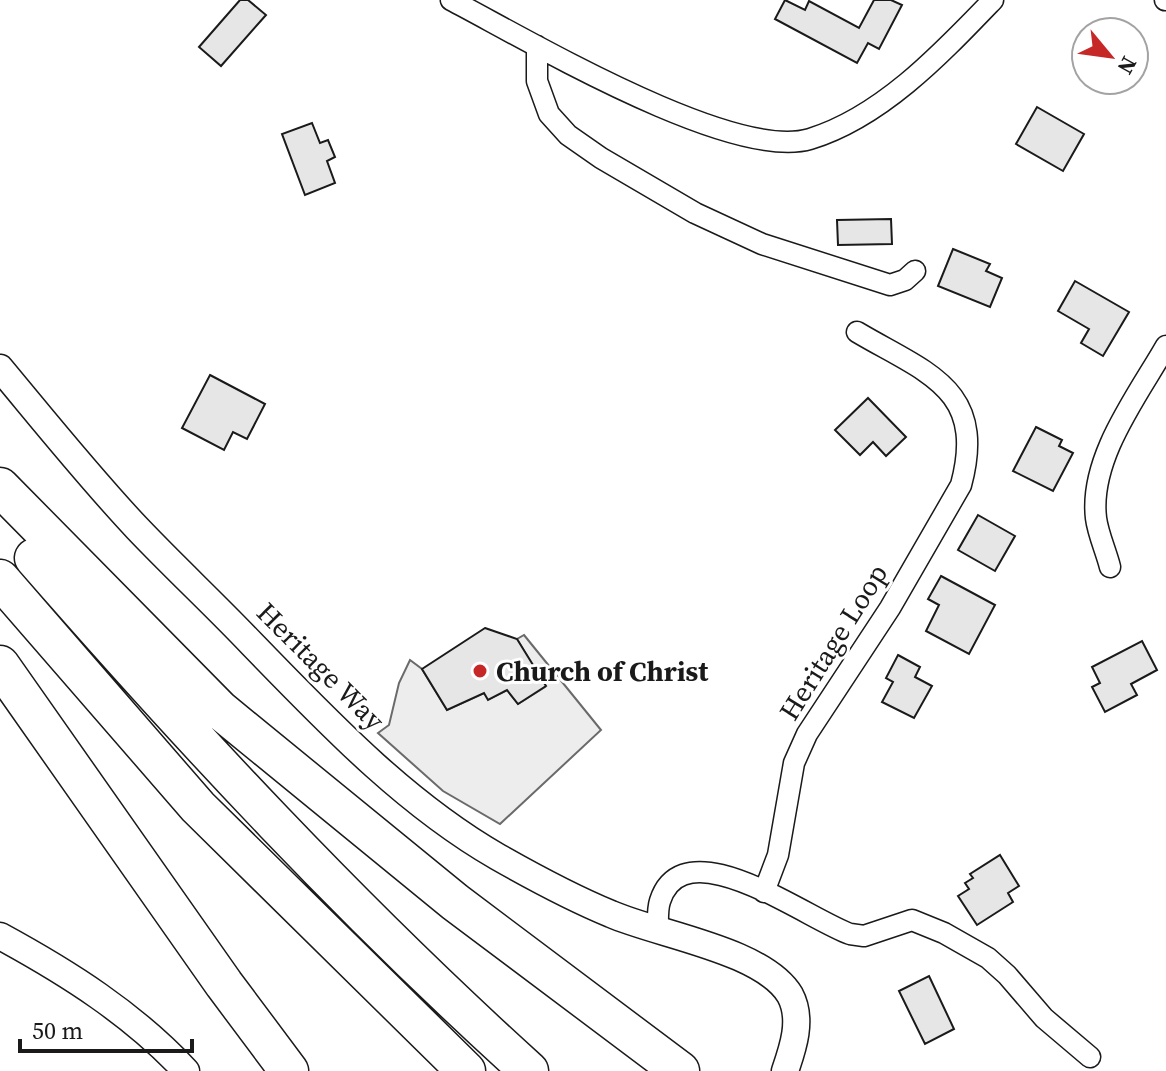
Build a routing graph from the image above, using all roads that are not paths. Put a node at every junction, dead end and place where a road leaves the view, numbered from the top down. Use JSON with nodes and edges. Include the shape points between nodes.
{"nodes":[{"id":1,"x":451,"y":0,"type":"edge"},
{"id":2,"x":993,"y":0,"type":"edge"},
{"id":3,"x":537,"y":46,"type":"junction"},
{"id":4,"x":915,"y":271,"type":"dead end"},
{"id":5,"x":857,"y":332,"type":"dead end"},
{"id":6,"x":1166,"y":346,"type":"edge"},
{"id":7,"x":0,"y":368,"type":"edge"},
{"id":8,"x":0,"y":487,"type":"edge"},
{"id":9,"x":0,"y":514,"type":"edge"},
{"id":10,"x":1110,"y":567,"type":"dead end"},
{"id":11,"x":0,"y":579,"type":"edge"},
{"id":12,"x":0,"y":665,"type":"edge"},
{"id":13,"x":764,"y":892,"type":"junction"},
{"id":14,"x":658,"y":932,"type":"junction"},
{"id":15,"x":0,"y":936,"type":"edge"},
{"id":16,"x":1090,"y":1057,"type":"dead end"},
{"id":17,"x":186,"y":1071,"type":"edge"},
{"id":18,"x":289,"y":1071,"type":"edge"},
{"id":19,"x":466,"y":1071,"type":"edge"},
{"id":20,"x":529,"y":1071,"type":"edge"},
{"id":21,"x":680,"y":1071,"type":"edge"},
{"id":22,"x":785,"y":1071,"type":"edge"}],
"edges":[{"from":1,"to":3,"type":"street"},
{"from":2,"to":3,"type":"street","via":[[913,77],[864,112],[808,139],[784,143],[704,124]]},
{"from":3,"to":4,"type":"street","via":[[537,81],[549,114],[568,135],[641,183],[762,244],[890,285]]},
{"from":5,"to":13,"type":"street","name":"Heritage Loop","via":[[944,385],[961,409],[969,434],[967,463],[961,485],[890,608],[807,734],[794,763],[778,855]]},
{"from":6,"to":10,"type":"street","via":[[1107,454],[1098,486],[1096,519]]},
{"from":7,"to":14,"type":"street","name":"Heritage Way","via":[[136,527],[388,777],[489,852],[564,893]]},
{"from":8,"to":21,"type":"highway","via":[[220,710],[455,902]]},
{"from":9,"to":20,"type":"highway","via":[[118,654],[331,885]]},
{"from":11,"to":19,"type":"highway","via":[[198,807]]},
{"from":12,"to":18,"type":"highway"},
{"from":13,"to":14,"type":"street","via":[[712,872],[682,874],[659,902]]},
{"from":13,"to":16,"type":"street","via":[[850,934],[864,936],[912,920],[964,942],[1007,975],[1044,1018]]},
{"from":14,"to":22,"type":"street","name":"Heritage Way","via":[[741,959],[778,979],[796,1016],[795,1043]]},
{"from":15,"to":17,"type":"street","via":[[93,991]]}]}
